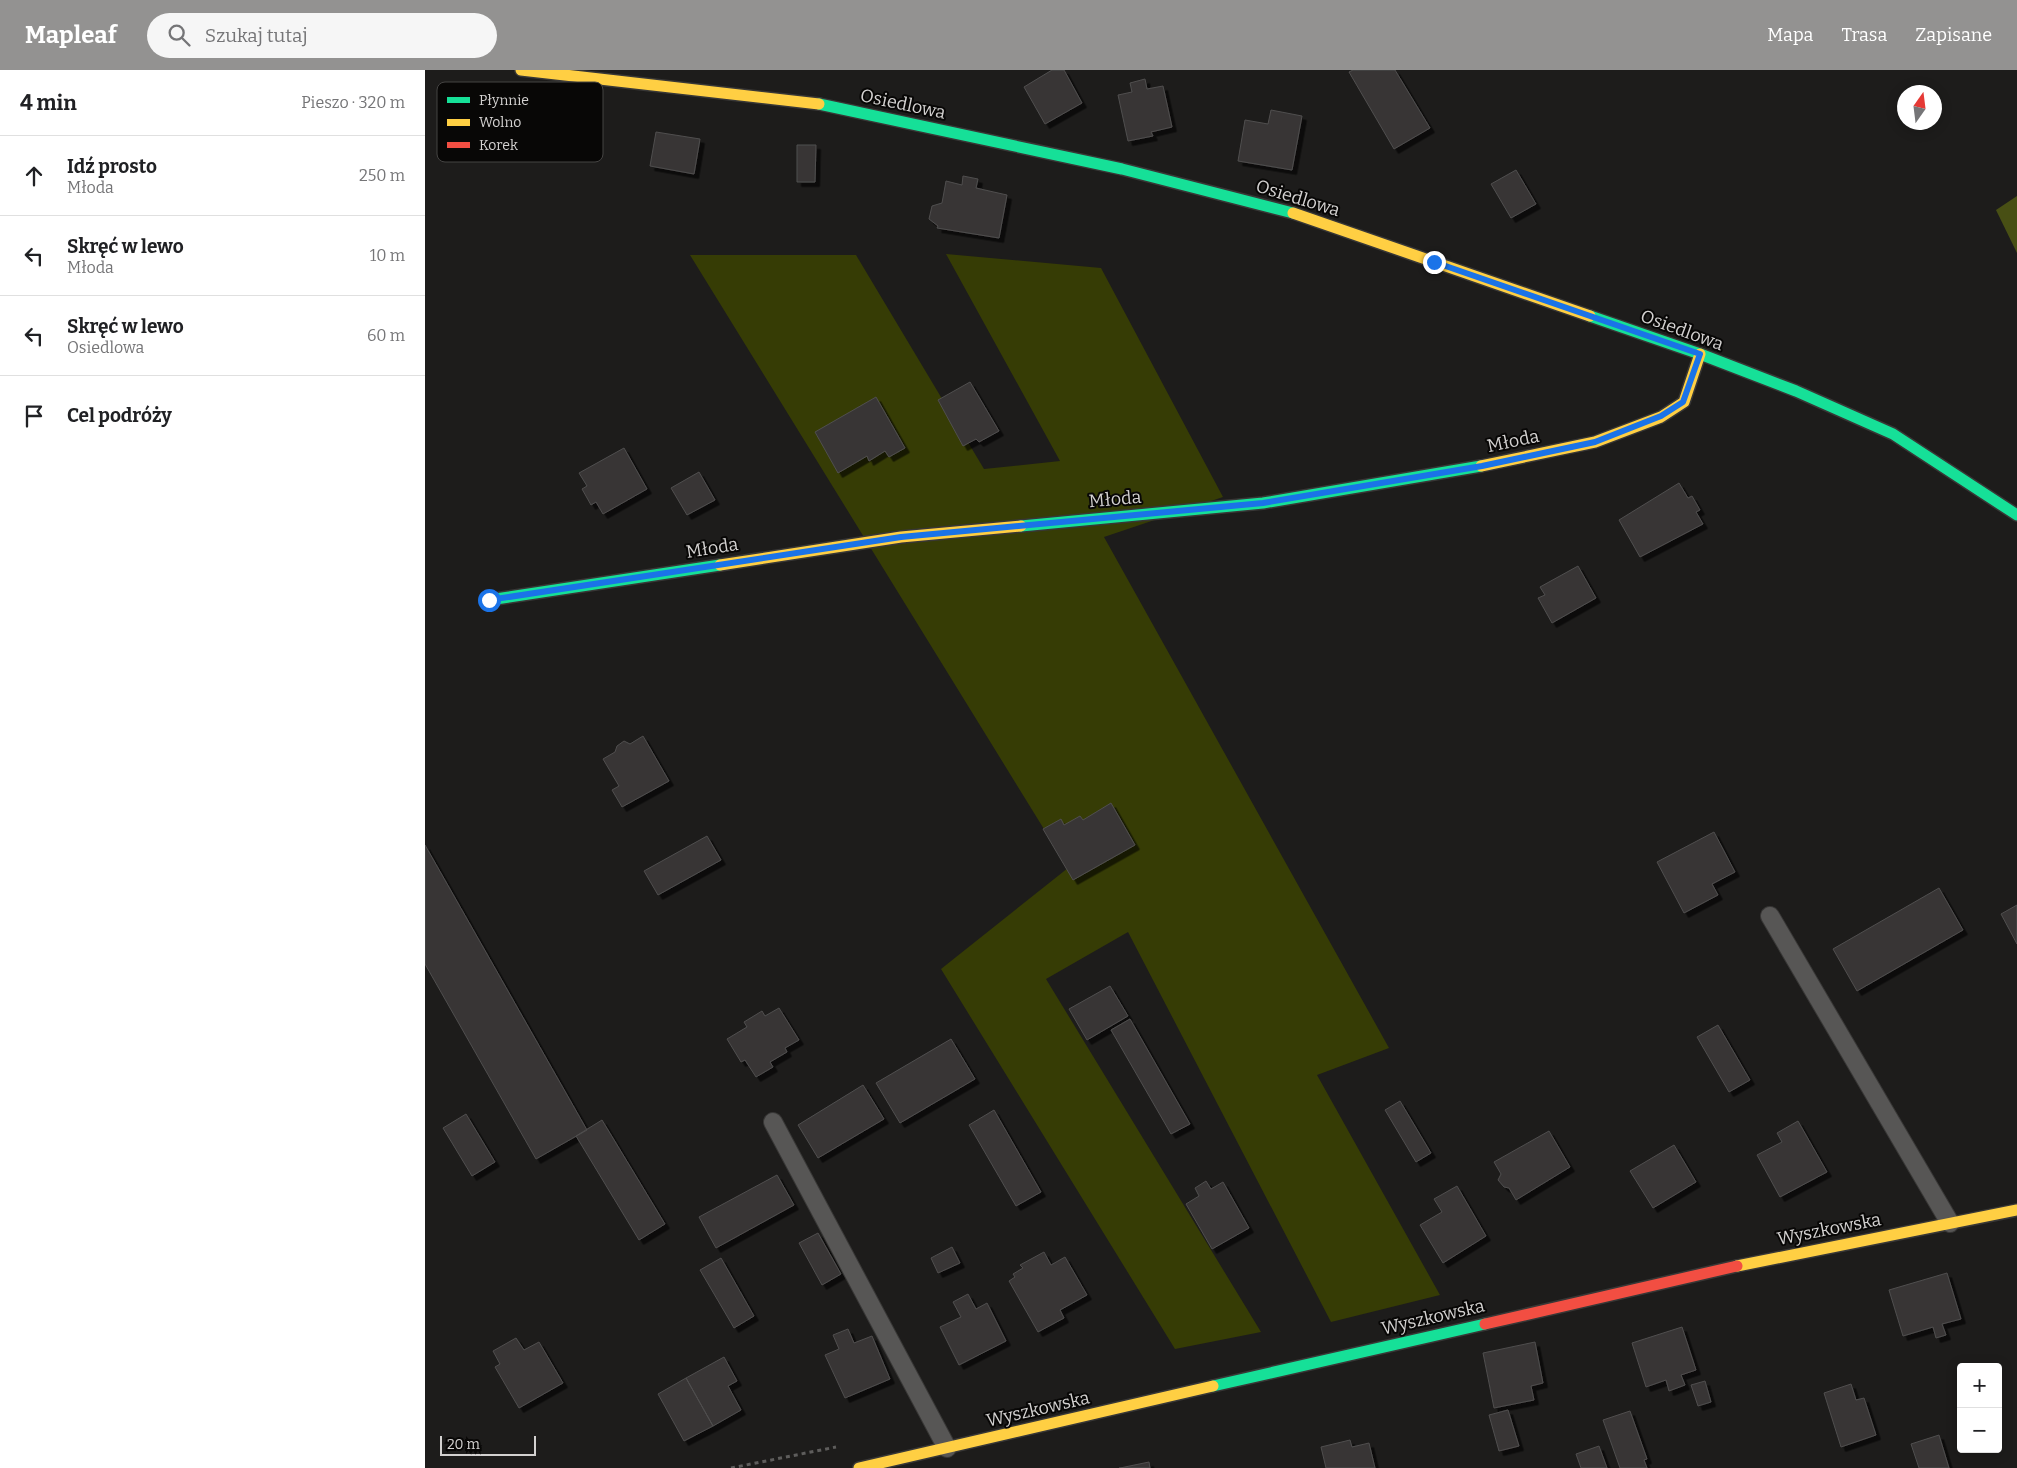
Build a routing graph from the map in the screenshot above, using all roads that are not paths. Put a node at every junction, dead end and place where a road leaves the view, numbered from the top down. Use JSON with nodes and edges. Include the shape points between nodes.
{"nodes":[{"id":1,"x":521,"y":70,"type":"edge"},
{"id":2,"x":1700,"y":354,"type":"junction"},
{"id":3,"x":2017,"y":515,"type":"edge"},
{"id":4,"x":489,"y":600,"type":"dead end"},
{"id":5,"x":1770,"y":916,"type":"dead end"},
{"id":6,"x":773,"y":1122,"type":"dead end"},
{"id":7,"x":2017,"y":1210,"type":"edge"},
{"id":8,"x":1950,"y":1224,"type":"junction"},
{"id":9,"x":947,"y":1448,"type":"junction"},
{"id":10,"x":859,"y":1468,"type":"edge"}],
"edges":[{"from":1,"to":2,"type":"street","name":"Osiedlowa","via":[[826,105],[1122,169],[1289,211]]},
{"from":2,"to":3,"type":"street","name":"Osiedlowa","via":[[1796,391],[1893,434]]},
{"from":2,"to":4,"type":"street","name":"Młoda","via":[[1683,402],[1661,416],[1595,442],[1482,466],[1263,503],[901,537]]},
{"from":5,"to":8,"type":"lane"},
{"from":6,"to":9,"type":"lane"},
{"from":7,"to":8,"type":"street","name":"Wyszkowska"},
{"from":8,"to":9,"type":"street","name":"Wyszkowska","via":[[1770,1258]]},
{"from":9,"to":10,"type":"street","name":"Wyszkowska"}]}
